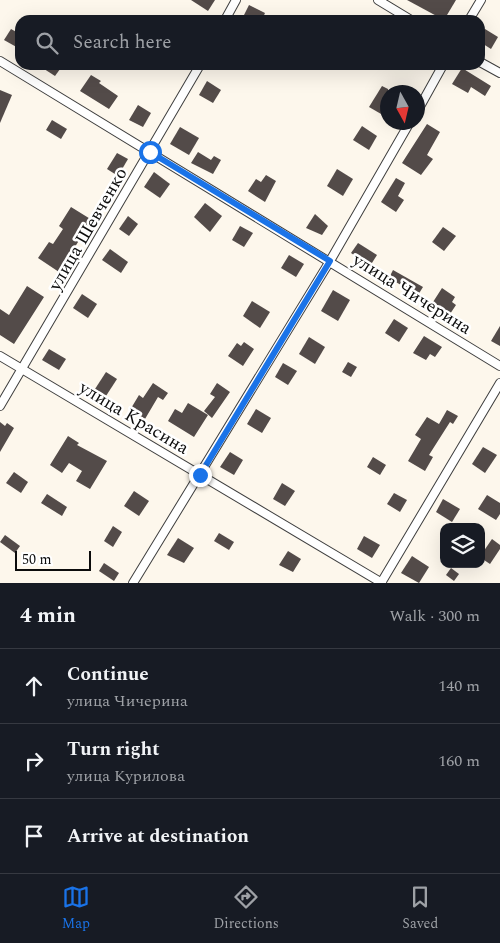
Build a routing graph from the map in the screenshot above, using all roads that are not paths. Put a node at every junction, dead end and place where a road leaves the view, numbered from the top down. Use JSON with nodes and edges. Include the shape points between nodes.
{"nodes":[{"id":1,"x":236,"y":0,"type":"edge"},
{"id":2,"x":378,"y":0,"type":"edge"},
{"id":3,"x":481,"y":0,"type":"edge"},
{"id":4,"x":228,"y":15,"type":"edge"},
{"id":5,"x":403,"y":15,"type":"edge"},
{"id":6,"x":473,"y":15,"type":"edge"},
{"id":7,"x":0,"y":61,"type":"edge"},
{"id":8,"x":485,"y":65,"type":"edge"},
{"id":9,"x":197,"y":70,"type":"edge"},
{"id":10,"x":440,"y":70,"type":"edge"},
{"id":11,"x":500,"y":74,"type":"edge"},
{"id":12,"x":425,"y":97,"type":"edge"},
{"id":13,"x":405,"y":130,"type":"edge"},
{"id":14,"x":150,"y":152,"type":"junction"},
{"id":15,"x":330,"y":261,"type":"junction"},
{"id":16,"x":0,"y":356,"type":"edge"},
{"id":17,"x":500,"y":366,"type":"edge"},
{"id":18,"x":23,"y":369,"type":"junction"},
{"id":19,"x":500,"y":383,"type":"edge"},
{"id":20,"x":0,"y":406,"type":"edge"},
{"id":21,"x":200,"y":475,"type":"junction"},
{"id":22,"x":133,"y":583,"type":"edge"},
{"id":23,"x":382,"y":583,"type":"edge"}],
"edges":[{"from":1,"to":4,"type":"street"},
{"from":2,"to":5,"type":"street"},
{"from":3,"to":6,"type":"street"},
{"from":7,"to":14,"type":"street","name":"улица Чичерина"},
{"from":8,"to":11,"type":"street"},
{"from":9,"to":14,"type":"street","name":"улица Шевченко"},
{"from":10,"to":12,"type":"street"},
{"from":13,"to":15,"type":"street"},
{"from":14,"to":15,"type":"street","name":"улица Чичерина"},
{"from":14,"to":18,"type":"street","name":"улица Шевченко"},
{"from":15,"to":17,"type":"street","name":"улица Чичерина"},
{"from":15,"to":21,"type":"street"},
{"from":16,"to":18,"type":"street","name":"улица Красина"},
{"from":18,"to":20,"type":"street","name":"улица Шевченко"},
{"from":18,"to":21,"type":"street","name":"улица Красина"},
{"from":19,"to":23,"type":"street"},
{"from":21,"to":22,"type":"street"},
{"from":21,"to":23,"type":"street","name":"улица Красина"}]}
